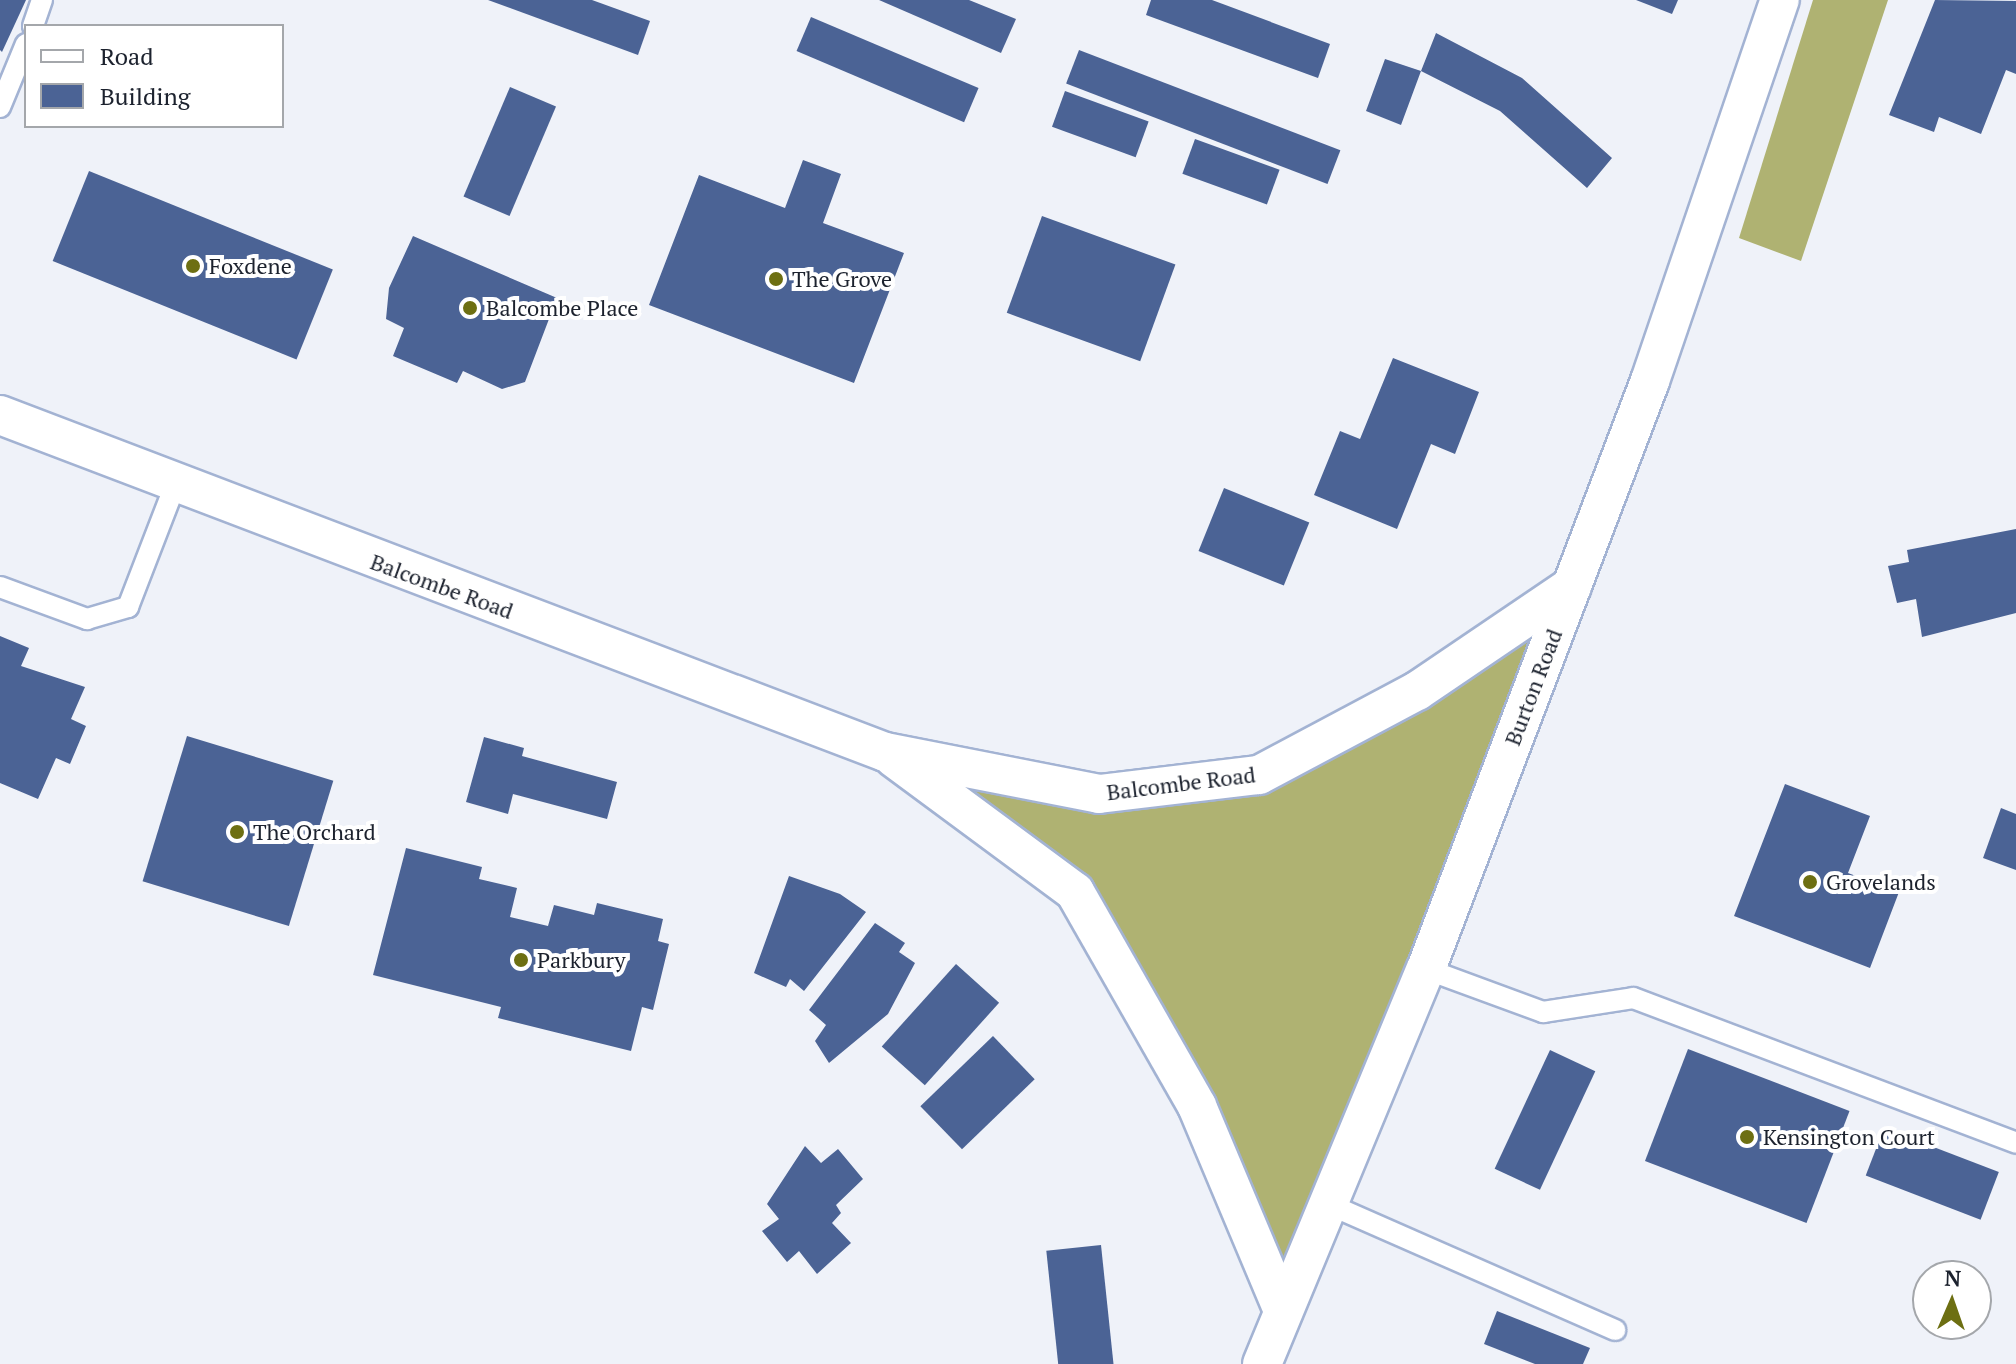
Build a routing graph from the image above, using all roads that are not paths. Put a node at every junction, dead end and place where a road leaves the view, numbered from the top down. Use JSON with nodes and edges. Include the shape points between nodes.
{"nodes":[{"id":1,"x":42,"y":0,"type":"edge"},
{"id":2,"x":1780,"y":0,"type":"edge"},
{"id":3,"x":34,"y":24,"type":"edge"},
{"id":4,"x":24,"y":49,"type":"edge"},
{"id":5,"x":0,"y":107,"type":"edge"},
{"id":6,"x":0,"y":415,"type":"edge"},
{"id":7,"x":175,"y":485,"type":"junction"},
{"id":8,"x":1572,"y":586,"type":"junction"},
{"id":9,"x":0,"y":587,"type":"edge"},
{"id":10,"x":885,"y":752,"type":"junction"},
{"id":11,"x":1426,"y":969,"type":"junction"},
{"id":12,"x":2016,"y":1143,"type":"edge"},
{"id":13,"x":1326,"y":1203,"type":"junction"},
{"id":14,"x":1282,"y":1308,"type":"junction"},
{"id":15,"x":1615,"y":1330,"type":"dead end"},
{"id":16,"x":1262,"y":1364,"type":"edge"}],
"edges":[{"from":1,"to":3,"type":"lane"},
{"from":2,"to":8,"type":"street","name":"Burton Road","via":[[1708,227]]},
{"from":4,"to":5,"type":"lane"},
{"from":6,"to":7,"type":"street","name":"Balcombe Road"},
{"from":7,"to":9,"type":"lane","via":[[128,607],[87,619]]},
{"from":7,"to":10,"type":"street","name":"Balcombe Road"},
{"from":8,"to":10,"type":"street","name":"Balcombe Road","via":[[1417,691],[1259,775],[1099,794]]},
{"from":8,"to":11,"type":"street","name":"Burton Road"},
{"from":10,"to":14,"type":"street","name":"Balcombe Road","via":[[1075,892],[1197,1106]]},
{"from":11,"to":12,"type":"lane","via":[[1543,1012],[1633,998]]},
{"from":11,"to":13,"type":"street","name":"Burton Road"},
{"from":13,"to":14,"type":"street","name":"Burton Road"},
{"from":13,"to":15,"type":"lane"},
{"from":14,"to":16,"type":"street","name":"Burton Road"}]}
